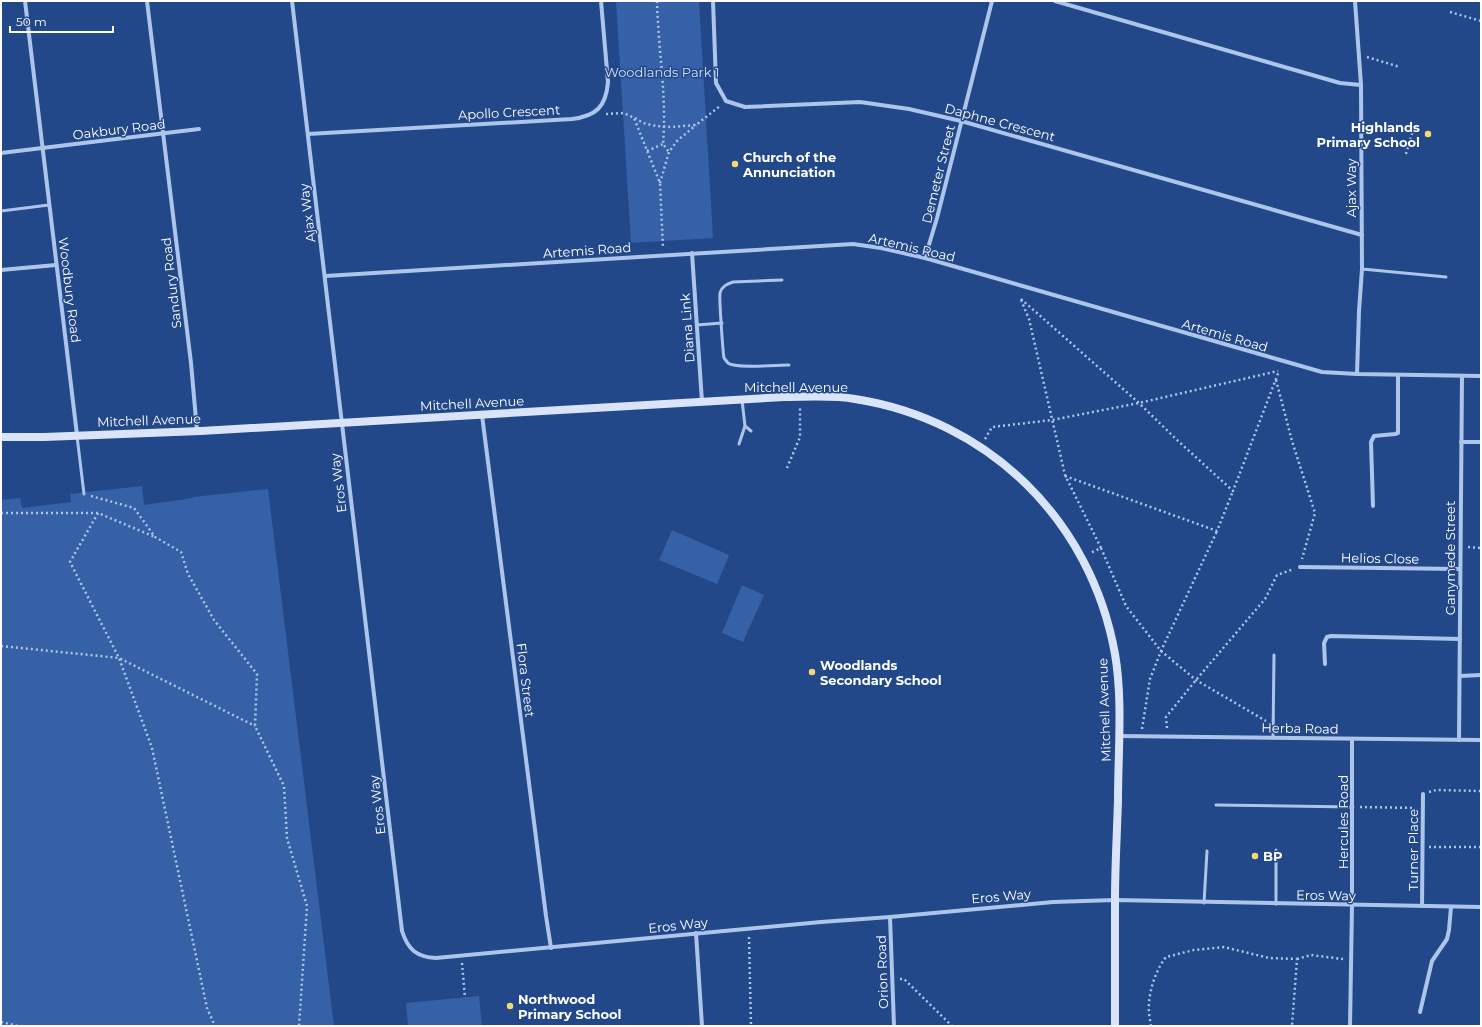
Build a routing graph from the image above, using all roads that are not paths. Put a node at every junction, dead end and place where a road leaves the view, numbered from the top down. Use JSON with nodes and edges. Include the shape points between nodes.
{"nodes":[{"id":1,"x":25,"y":1,"type":"edge"},
{"id":2,"x":147,"y":1,"type":"edge"},
{"id":3,"x":292,"y":1,"type":"edge"},
{"id":4,"x":601,"y":1,"type":"edge"},
{"id":5,"x":713,"y":1,"type":"edge"},
{"id":6,"x":992,"y":1,"type":"edge"},
{"id":7,"x":1055,"y":1,"type":"edge"},
{"id":8,"x":1355,"y":1,"type":"edge"},
{"id":9,"x":1361,"y":85,"type":"junction"},
{"id":10,"x":961,"y":121,"type":"junction"},
{"id":11,"x":199,"y":129,"type":"dead end"},
{"id":12,"x":163,"y":134,"type":"junction"},
{"id":13,"x":308,"y":134,"type":"junction"},
{"id":14,"x":42,"y":148,"type":"junction"},
{"id":15,"x":1,"y":153,"type":"edge"},
{"id":16,"x":49,"y":205,"type":"junction"},
{"id":17,"x":1,"y":210,"type":"edge"},
{"id":18,"x":1362,"y":235,"type":"junction"},
{"id":19,"x":692,"y":253,"type":"junction"},
{"id":20,"x":925,"y":258,"type":"junction"},
{"id":21,"x":56,"y":265,"type":"junction"},
{"id":22,"x":1362,"y":269,"type":"junction"},
{"id":23,"x":1,"y":270,"type":"edge"},
{"id":24,"x":325,"y":276,"type":"junction"},
{"id":25,"x":1446,"y":277,"type":"dead end"},
{"id":26,"x":782,"y":280,"type":"dead end"},
{"id":27,"x":722,"y":324,"type":"junction"},
{"id":28,"x":697,"y":325,"type":"junction"},
{"id":29,"x":789,"y":365,"type":"dead end"},
{"id":30,"x":1357,"y":374,"type":"junction"},
{"id":31,"x":1398,"y":375,"type":"junction"},
{"id":32,"x":1462,"y":376,"type":"junction"},
{"id":33,"x":1481,"y":376,"type":"edge"},
{"id":34,"x":742,"y":399,"type":"junction"},
{"id":35,"x":702,"y":402,"type":"junction"},
{"id":36,"x":482,"y":415,"type":"junction"},
{"id":37,"x":342,"y":423,"type":"junction"},
{"id":38,"x":745,"y":426,"type":"junction"},
{"id":39,"x":197,"y":431,"type":"junction"},
{"id":40,"x":752,"y":431,"type":"dead end"},
{"id":41,"x":77,"y":435,"type":"junction"},
{"id":42,"x":1,"y":437,"type":"edge"},
{"id":43,"x":1461,"y":442,"type":"junction"},
{"id":44,"x":1481,"y":442,"type":"edge"},
{"id":45,"x":739,"y":444,"type":"dead end"},
{"id":46,"x":84,"y":494,"type":"road end"},
{"id":47,"x":1373,"y":506,"type":"dead end"},
{"id":48,"x":1300,"y":567,"type":"road end"},
{"id":49,"x":1460,"y":569,"type":"junction"},
{"id":50,"x":1460,"y":639,"type":"junction"},
{"id":51,"x":1274,"y":656,"type":"dead end"},
{"id":52,"x":1325,"y":664,"type":"dead end"},
{"id":53,"x":1481,"y":675,"type":"edge"},
{"id":54,"x":1460,"y":676,"type":"junction"},
{"id":55,"x":1118,"y":736,"type":"junction"},
{"id":56,"x":1273,"y":738,"type":"junction"},
{"id":57,"x":1352,"y":739,"type":"junction"},
{"id":58,"x":1459,"y":740,"type":"junction"},
{"id":59,"x":1481,"y":740,"type":"edge"},
{"id":60,"x":1423,"y":794,"type":"road end"},
{"id":61,"x":1216,"y":805,"type":"dead end"},
{"id":62,"x":1353,"y":808,"type":"junction"},
{"id":63,"x":1276,"y":850,"type":"dead end"},
{"id":64,"x":1207,"y":851,"type":"dead end"},
{"id":65,"x":1115,"y":900,"type":"junction"},
{"id":66,"x":1204,"y":903,"type":"junction"},
{"id":67,"x":1276,"y":904,"type":"junction"},
{"id":68,"x":1352,"y":906,"type":"junction"},
{"id":69,"x":1422,"y":906,"type":"junction"},
{"id":70,"x":1451,"y":907,"type":"junction"},
{"id":71,"x":1481,"y":907,"type":"edge"},
{"id":72,"x":890,"y":917,"type":"junction"},
{"id":73,"x":696,"y":933,"type":"junction"},
{"id":74,"x":551,"y":948,"type":"junction"},
{"id":75,"x":1420,"y":1012,"type":"dead end"},
{"id":76,"x":702,"y":1026,"type":"edge"},
{"id":77,"x":894,"y":1026,"type":"edge"},
{"id":78,"x":1115,"y":1026,"type":"edge"},
{"id":79,"x":1350,"y":1026,"type":"edge"}],
"edges":[{"from":1,"to":14,"type":"street","name":"Woodbury Road"},
{"from":2,"to":12,"type":"street","name":"Sandury Road"},
{"from":3,"to":13,"type":"street","name":"Ajax Way"},
{"from":4,"to":13,"type":"street","name":"Apollo Crescent","via":[[608,82],[600,108],[592,114],[572,119]]},
{"from":5,"to":10,"type":"street","name":"Daphne Crescent","via":[[716,84],[726,101],[745,107],[860,102],[909,109]]},
{"from":6,"to":10,"type":"street","name":"Demeter Street"},
{"from":7,"to":9,"type":"street","via":[[1340,82]]},
{"from":8,"to":9,"type":"street","name":"Ajax Way"},
{"from":9,"to":18,"type":"street","name":"Ajax Way"},
{"from":10,"to":18,"type":"street","name":"Daphne Crescent"},
{"from":10,"to":20,"type":"street","name":"Demeter Street"},
{"from":11,"to":12,"type":"street","name":"Oakbury Road"},
{"from":12,"to":14,"type":"street","name":"Oakbury Road"},
{"from":12,"to":39,"type":"street","name":"Sandury Road"},
{"from":13,"to":24,"type":"street","name":"Ajax Way"},
{"from":14,"to":15,"type":"street","name":"Oakbury Road"},
{"from":14,"to":16,"type":"street","name":"Woodbury Road"},
{"from":16,"to":17,"type":"lane"},
{"from":16,"to":21,"type":"street","name":"Woodbury Road"},
{"from":18,"to":22,"type":"street","name":"Ajax Way"},
{"from":19,"to":20,"type":"street","name":"Artemis Road","via":[[853,244]]},
{"from":19,"to":24,"type":"street","name":"Artemis Road"},
{"from":19,"to":28,"type":"street","name":"Diana Link"},
{"from":20,"to":30,"type":"street","name":"Artemis Road","via":[[1305,368],[1322,372]]},
{"from":21,"to":23,"type":"street"},
{"from":21,"to":41,"type":"street","name":"Woodbury Road"},
{"from":22,"to":25,"type":"lane"},
{"from":22,"to":30,"type":"street","name":"Ajax Way"},
{"from":24,"to":37,"type":"street","name":"Ajax Way"},
{"from":26,"to":27,"type":"lane","via":[[727,284],[720,294]]},
{"from":27,"to":28,"type":"lane"},
{"from":27,"to":29,"type":"lane","via":[[724,358],[728,363],[734,366]]},
{"from":28,"to":35,"type":"street","name":"Diana Link"},
{"from":30,"to":31,"type":"street","name":"Artemis Road"},
{"from":31,"to":32,"type":"street","name":"Artemis Road"},
{"from":31,"to":47,"type":"street","via":[[1398,433],[1374,436],[1372,439]]},
{"from":32,"to":33,"type":"street","name":"Artemis Road"},
{"from":32,"to":43,"type":"street","name":"Ganymede Street"},
{"from":34,"to":35,"type":"street","name":"Mitchell Avenue"},
{"from":34,"to":38,"type":"lane"},
{"from":34,"to":55,"type":"street","name":"Mitchell Avenue","via":[[853,399],[909,412],[933,421],[980,446],[1031,488],[1065,528],[1099,596],[1110,632],[1117,672]]},
{"from":35,"to":36,"type":"street","name":"Mitchell Avenue"},
{"from":36,"to":37,"type":"street","name":"Mitchell Avenue"},
{"from":36,"to":74,"type":"street","name":"Flora Street"},
{"from":37,"to":39,"type":"street","name":"Mitchell Avenue"},
{"from":37,"to":74,"type":"street","name":"Eros Way","via":[[402,931],[412,950],[423,957]]},
{"from":38,"to":40,"type":"lane"},
{"from":38,"to":45,"type":"lane"},
{"from":39,"to":41,"type":"street","name":"Mitchell Avenue"},
{"from":41,"to":42,"type":"street","name":"Mitchell Avenue"},
{"from":41,"to":46,"type":"lane"},
{"from":43,"to":44,"type":"street"},
{"from":43,"to":49,"type":"street","name":"Ganymede Street"},
{"from":48,"to":49,"type":"street","name":"Helios Close"},
{"from":49,"to":50,"type":"street","name":"Ganymede Street"},
{"from":50,"to":52,"type":"street","via":[[1331,636],[1327,637],[1324,643]]},
{"from":50,"to":54,"type":"street","name":"Ganymede Street"},
{"from":51,"to":56,"type":"lane"},
{"from":53,"to":54,"type":"street"},
{"from":54,"to":58,"type":"street","name":"Ganymede Street"},
{"from":55,"to":56,"type":"street","name":"Herba Road"},
{"from":55,"to":65,"type":"street","name":"Mitchell Avenue"},
{"from":56,"to":57,"type":"street","name":"Herba Road"},
{"from":57,"to":58,"type":"street","name":"Herba Road"},
{"from":57,"to":62,"type":"street","name":"Hercules Road"},
{"from":58,"to":59,"type":"street","name":"Herba Road"},
{"from":60,"to":69,"type":"street","name":"Turner Place"},
{"from":61,"to":62,"type":"lane"},
{"from":62,"to":68,"type":"street","name":"Hercules Road"},
{"from":63,"to":67,"type":"lane"},
{"from":64,"to":66,"type":"lane"},
{"from":65,"to":66,"type":"street","name":"Eros Way"},
{"from":65,"to":72,"type":"street","name":"Eros Way","via":[[1029,903]]},
{"from":65,"to":78,"type":"street","name":"Mitchell Avenue"},
{"from":66,"to":67,"type":"street","name":"Eros Way"},
{"from":67,"to":68,"type":"street","name":"Eros Way"},
{"from":68,"to":69,"type":"street","name":"Eros Way"},
{"from":68,"to":79,"type":"street","name":"Hercules Road"},
{"from":69,"to":70,"type":"street","name":"Eros Way"},
{"from":70,"to":71,"type":"street","name":"Eros Way"},
{"from":70,"to":75,"type":"street","via":[[1449,930],[1432,961]]},
{"from":72,"to":73,"type":"street","name":"Eros Way"},
{"from":72,"to":77,"type":"street","name":"Orion Road"},
{"from":73,"to":74,"type":"street","name":"Eros Way"},
{"from":73,"to":76,"type":"street"}]}
